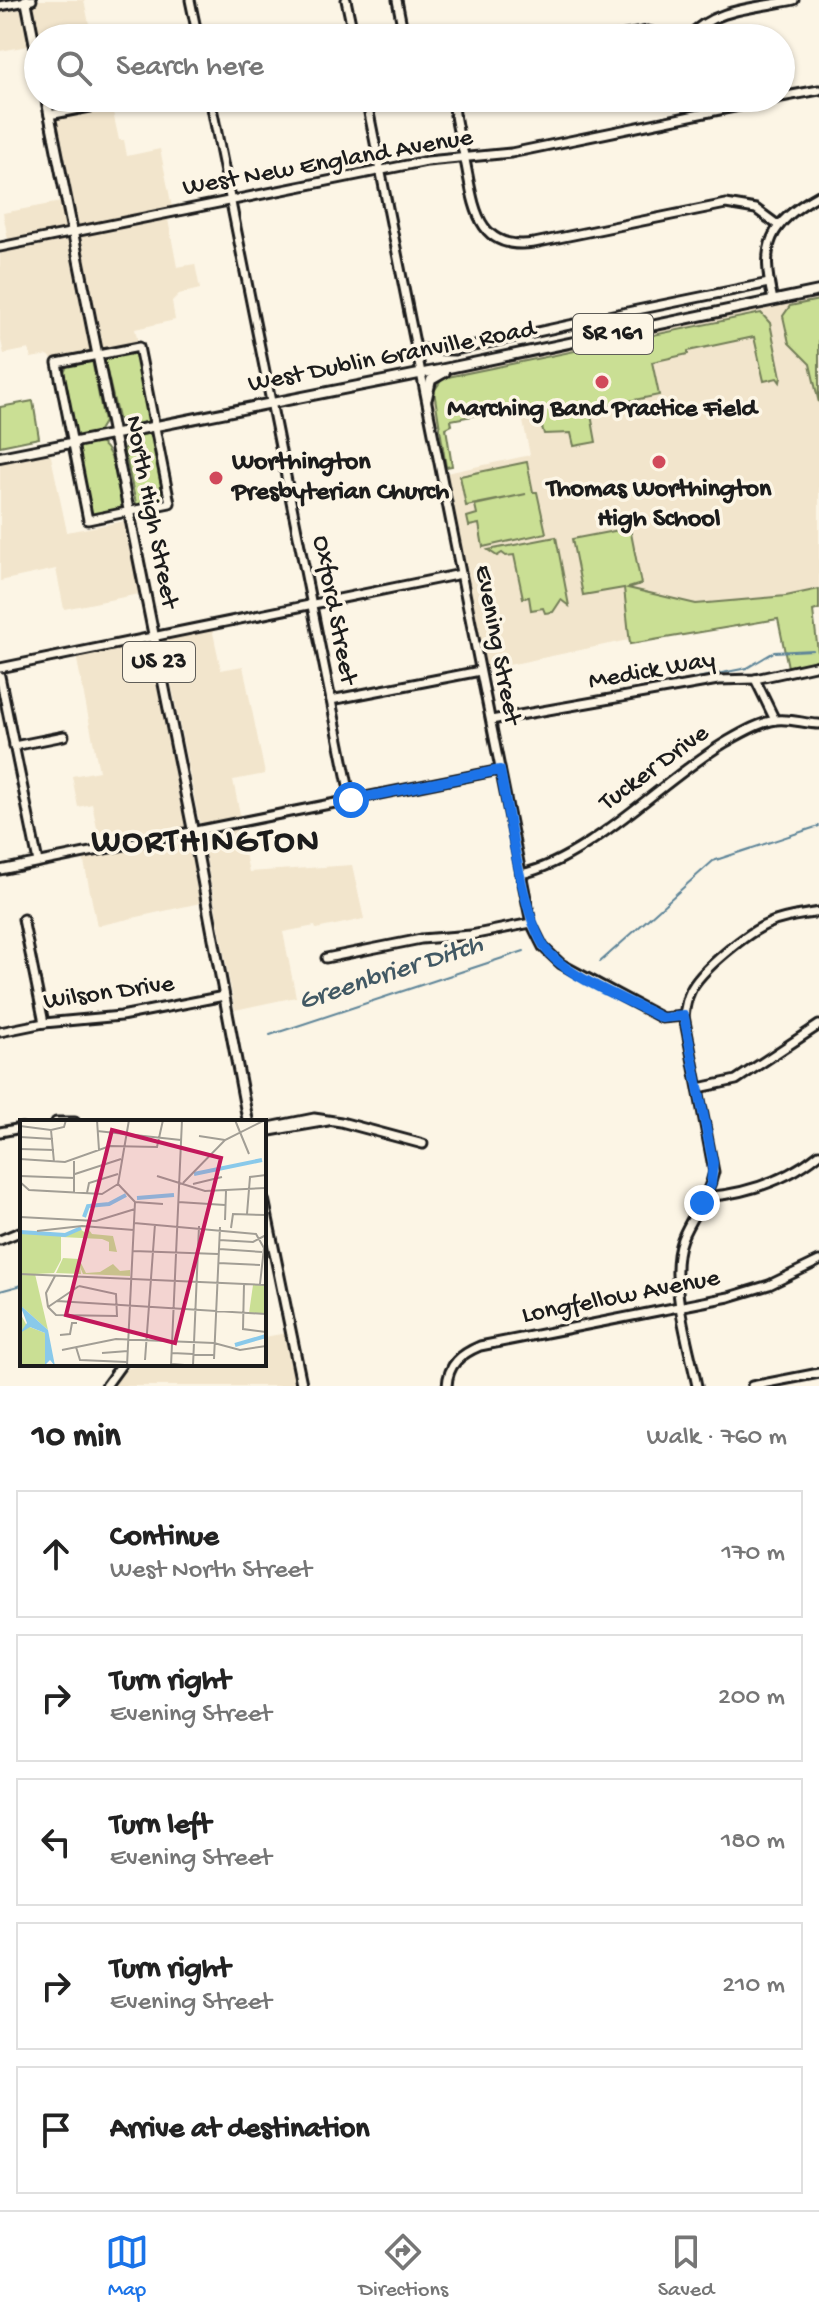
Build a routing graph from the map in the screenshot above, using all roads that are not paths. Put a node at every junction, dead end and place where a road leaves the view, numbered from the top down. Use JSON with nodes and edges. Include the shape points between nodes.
{"nodes":[{"id":1,"x":28,"y":0,"type":"edge"},
{"id":2,"x":190,"y":0,"type":"edge"},
{"id":3,"x":346,"y":0,"type":"edge"},
{"id":4,"x":397,"y":0,"type":"edge"},
{"id":5,"x":794,"y":0,"type":"edge"},
{"id":6,"x":0,"y":6,"type":"edge"},
{"id":7,"x":32,"y":24,"type":"edge"},
{"id":8,"x":195,"y":24,"type":"edge"},
{"id":9,"x":351,"y":24,"type":"edge"},
{"id":10,"x":402,"y":24,"type":"edge"},
{"id":11,"x":700,"y":24,"type":"edge"},
{"id":12,"x":819,"y":90,"type":"edge"},
{"id":13,"x":795,"y":95,"type":"edge"},
{"id":14,"x":48,"y":112,"type":"edge"},
{"id":15,"x":64,"y":112,"type":"edge"},
{"id":16,"x":213,"y":112,"type":"edge"},
{"id":17,"x":369,"y":112,"type":"edge"},
{"id":18,"x":456,"y":112,"type":"edge"},
{"id":19,"x":709,"y":112,"type":"edge"},
{"id":20,"x":49,"y":115,"type":"junction"},
{"id":21,"x":464,"y":157,"type":"junction"},
{"id":22,"x":380,"y":170,"type":"junction"},
{"id":23,"x":819,"y":195,"type":"edge"},
{"id":24,"x":231,"y":201,"type":"junction"},
{"id":25,"x":779,"y":226,"type":"junction"},
{"id":26,"x":73,"y":233,"type":"junction"},
{"id":27,"x":0,"y":247,"type":"edge"},
{"id":28,"x":769,"y":283,"type":"junction"},
{"id":29,"x":819,"y":291,"type":"edge"},
{"id":30,"x":773,"y":300,"type":"junction"},
{"id":31,"x":598,"y":318,"type":"dead end"},
{"id":32,"x":574,"y":324,"type":"dead end"},
{"id":33,"x":418,"y":349,"type":"junction"},
{"id":34,"x":97,"y":355,"type":"junction"},
{"id":35,"x":453,"y":367,"type":"junction"},
{"id":36,"x":422,"y":371,"type":"junction"},
{"id":37,"x":427,"y":398,"type":"junction"},
{"id":38,"x":271,"y":402,"type":"junction"},
{"id":39,"x":155,"y":426,"type":"junction"},
{"id":40,"x":114,"y":434,"type":"junction"},
{"id":41,"x":73,"y":442,"type":"junction"},
{"id":42,"x":0,"y":457,"type":"edge"},
{"id":43,"x":129,"y":511,"type":"junction"},
{"id":44,"x":461,"y":574,"type":"junction"},
{"id":45,"x":312,"y":604,"type":"junction"},
{"id":46,"x":154,"y":636,"type":"junction"},
{"id":47,"x":819,"y":665,"type":"edge"},
{"id":48,"x":0,"y":668,"type":"edge"},
{"id":49,"x":480,"y":671,"type":"junction"},
{"id":50,"x":0,"y":676,"type":"edge"},
{"id":51,"x":755,"y":679,"type":"junction"},
{"id":52,"x":331,"y":700,"type":"junction"},
{"id":53,"x":491,"y":720,"type":"junction"},
{"id":54,"x":775,"y":720,"type":"junction"},
{"id":55,"x":819,"y":724,"type":"edge"},
{"id":56,"x":64,"y":736,"type":"dead end"},
{"id":57,"x":14,"y":746,"type":"junction"},
{"id":58,"x":500,"y":770,"type":"junction"},
{"id":59,"x":351,"y":800,"type":"junction"},
{"id":60,"x":193,"y":831,"type":"junction"},
{"id":61,"x":38,"y":862,"type":"junction"},
{"id":62,"x":0,"y":870,"type":"edge"},
{"id":63,"x":521,"y":874,"type":"junction"},
{"id":64,"x":819,"y":912,"type":"edge"},
{"id":65,"x":23,"y":919,"type":"dead end"},
{"id":66,"x":531,"y":923,"type":"junction"},
{"id":67,"x":326,"y":958,"type":"dead end"},
{"id":68,"x":224,"y":996,"type":"junction"},
{"id":69,"x":684,"y":1016,"type":"junction"},
{"id":70,"x":44,"y":1023,"type":"junction"},
{"id":71,"x":819,"y":1025,"type":"edge"},
{"id":72,"x":0,"y":1032,"type":"edge"},
{"id":73,"x":699,"y":1088,"type":"junction"},
{"id":74,"x":248,"y":1120,"type":"edge"},
{"id":75,"x":20,"y":1128,"type":"edge"},
{"id":76,"x":266,"y":1130,"type":"edge"},
{"id":77,"x":0,"y":1132,"type":"edge"},
{"id":78,"x":423,"y":1144,"type":"dead end"},
{"id":79,"x":819,"y":1154,"type":"edge"},
{"id":80,"x":706,"y":1197,"type":"junction"},
{"id":81,"x":266,"y":1211,"type":"edge"},
{"id":82,"x":20,"y":1232,"type":"edge"},
{"id":83,"x":0,"y":1240,"type":"edge"},
{"id":84,"x":819,"y":1261,"type":"edge"},
{"id":85,"x":681,"y":1307,"type":"junction"},
{"id":86,"x":121,"y":1366,"type":"edge"},
{"id":87,"x":819,"y":1373,"type":"edge"},
{"id":88,"x":783,"y":1383,"type":"edge"},
{"id":89,"x":106,"y":1386,"type":"edge"},
{"id":90,"x":302,"y":1386,"type":"edge"},
{"id":91,"x":447,"y":1386,"type":"edge"},
{"id":92,"x":697,"y":1386,"type":"edge"},
{"id":93,"x":752,"y":1386,"type":"edge"}],
"edges":[{"from":1,"to":6,"type":"street"},
{"from":1,"to":7,"type":"main road"},
{"from":2,"to":8,"type":"street"},
{"from":3,"to":9,"type":"street"},
{"from":4,"to":10,"type":"street"},
{"from":5,"to":11,"type":"street"},
{"from":12,"to":13,"type":"street","name":"West New England Avenue"},
{"from":14,"to":20,"type":"main road","name":"North High Street","number":"US 23"},
{"from":15,"to":20,"type":"street"},
{"from":16,"to":24,"type":"street","name":"Oxford Street"},
{"from":17,"to":22,"type":"street","name":"Evening Street"},
{"from":18,"to":21,"type":"street"},
{"from":19,"to":21,"type":"street","name":"West New England Avenue","via":[[511,153]]},
{"from":20,"to":26,"type":"main road","name":"North High Street","number":"US 23"},
{"from":21,"to":22,"type":"street","name":"West New England Avenue"},
{"from":21,"to":25,"type":"street","via":[[476,213],[495,237],[513,244],[726,204],[756,209]]},
{"from":22,"to":24,"type":"street","name":"West New England Avenue"},
{"from":22,"to":33,"type":"street","name":"Evening Street"},
{"from":23,"to":25,"type":"street"},
{"from":24,"to":26,"type":"street","name":"West New England Avenue"},
{"from":24,"to":38,"type":"street","name":"Oxford Street"},
{"from":25,"to":28,"type":"street","via":[[766,252]]},
{"from":26,"to":27,"type":"street","name":"West New England Avenue"},
{"from":26,"to":34,"type":"main road","name":"North High Street","number":"US 23"},
{"from":28,"to":30,"type":"street"},
{"from":28,"to":31,"type":"street"},
{"from":29,"to":30,"type":"main road","name":"West Dublin Granville Road","number":"SR 161"},
{"from":30,"to":35,"type":"main road","name":"West Dublin Granville Road","number":"SR 161"},
{"from":32,"to":33,"type":"street","via":[[455,350]]},
{"from":33,"to":36,"type":"street","name":"Evening Street"},
{"from":34,"to":39,"type":"street","via":[[139,347]]},
{"from":34,"to":40,"type":"main road","name":"North High Street","number":"US 23"},
{"from":34,"to":41,"type":"street","via":[[57,363]]},
{"from":35,"to":36,"type":"main road","name":"West Dublin Granville Road","number":"SR 161"},
{"from":35,"to":37,"type":"main road","via":[[431,380]]},
{"from":36,"to":37,"type":"street","name":"Evening Street"},
{"from":36,"to":38,"type":"main road","name":"West Dublin Granville Road","number":"SR 161"},
{"from":37,"to":44,"type":"street","name":"Evening Street"},
{"from":38,"to":39,"type":"main road","name":"West Dublin Granville Road","number":"SR 161"},
{"from":38,"to":45,"type":"street","name":"Oxford Street"},
{"from":39,"to":40,"type":"main road","name":"West Dublin Granville Road","number":"SR 161"},
{"from":39,"to":43,"type":"street","via":[[170,503]]},
{"from":40,"to":41,"type":"main road","number":"SR 161"},
{"from":40,"to":43,"type":"main road","name":"North High Street","number":"US 23"},
{"from":41,"to":42,"type":"main road","number":"SR 161"},
{"from":41,"to":43,"type":"street","via":[[88,520]]},
{"from":43,"to":46,"type":"main road","name":"North High Street","number":"US 23"},
{"from":44,"to":45,"type":"street"},
{"from":44,"to":49,"type":"street","name":"Evening Street"},
{"from":45,"to":46,"type":"street"},
{"from":45,"to":52,"type":"street","name":"Oxford Street"},
{"from":46,"to":48,"type":"street"},
{"from":46,"to":60,"type":"main road","name":"North High Street","number":"US 23"},
{"from":47,"to":51,"type":"street","name":"Medick Way"},
{"from":49,"to":52,"type":"street"},
{"from":49,"to":53,"type":"street","name":"Evening Street"},
{"from":50,"to":57,"type":"street"},
{"from":51,"to":53,"type":"street","name":"Medick Way","via":[[718,680]]},
{"from":51,"to":54,"type":"street"},
{"from":52,"to":59,"type":"street","name":"Oxford Street"},
{"from":53,"to":58,"type":"street","name":"Evening Street"},
{"from":54,"to":55,"type":"street","name":"Tucker Drive"},
{"from":54,"to":63,"type":"street","name":"Tucker Drive","via":[[699,758],[569,855]]},
{"from":56,"to":57,"type":"street"},
{"from":57,"to":61,"type":"street"},
{"from":58,"to":59,"type":"street"},
{"from":58,"to":63,"type":"street","name":"Evening Street"},
{"from":59,"to":60,"type":"street"},
{"from":60,"to":61,"type":"street"},
{"from":60,"to":68,"type":"main road","name":"North High Street","number":"US 23"},
{"from":61,"to":62,"type":"street"},
{"from":63,"to":66,"type":"street","name":"Evening Street"},
{"from":64,"to":69,"type":"street","via":[[778,920],[749,935],[694,984]]},
{"from":65,"to":70,"type":"street"},
{"from":66,"to":67,"type":"street"},
{"from":66,"to":69,"type":"street","name":"Evening Street","via":[[543,947],[561,964],[662,1018]]},
{"from":68,"to":70,"type":"street","name":"Wilson Drive","via":[[121,1016]]},
{"from":68,"to":74,"type":"main road","name":"North High Street","number":"US 23"},
{"from":69,"to":73,"type":"street"},
{"from":70,"to":72,"type":"street","name":"Wilson Drive"},
{"from":71,"to":73,"type":"street","via":[[736,1080]]},
{"from":73,"to":80,"type":"street","via":[[714,1172]]},
{"from":75,"to":77,"type":"street"},
{"from":76,"to":78,"type":"street","via":[[314,1118]]},
{"from":79,"to":80,"type":"street","via":[[781,1179]]},
{"from":80,"to":85,"type":"street","via":[[678,1252],[675,1275]]},
{"from":81,"to":90,"type":"main road"},
{"from":82,"to":83,"type":"street"},
{"from":84,"to":85,"type":"street","name":"Longfellow Avenue","via":[[769,1285]]},
{"from":85,"to":91,"type":"street","name":"Longfellow Avenue","via":[[480,1346],[454,1363]]},
{"from":85,"to":92,"type":"street"},
{"from":86,"to":89,"type":"street"},
{"from":87,"to":88,"type":"street"},
{"from":88,"to":93,"type":"street"}]}
